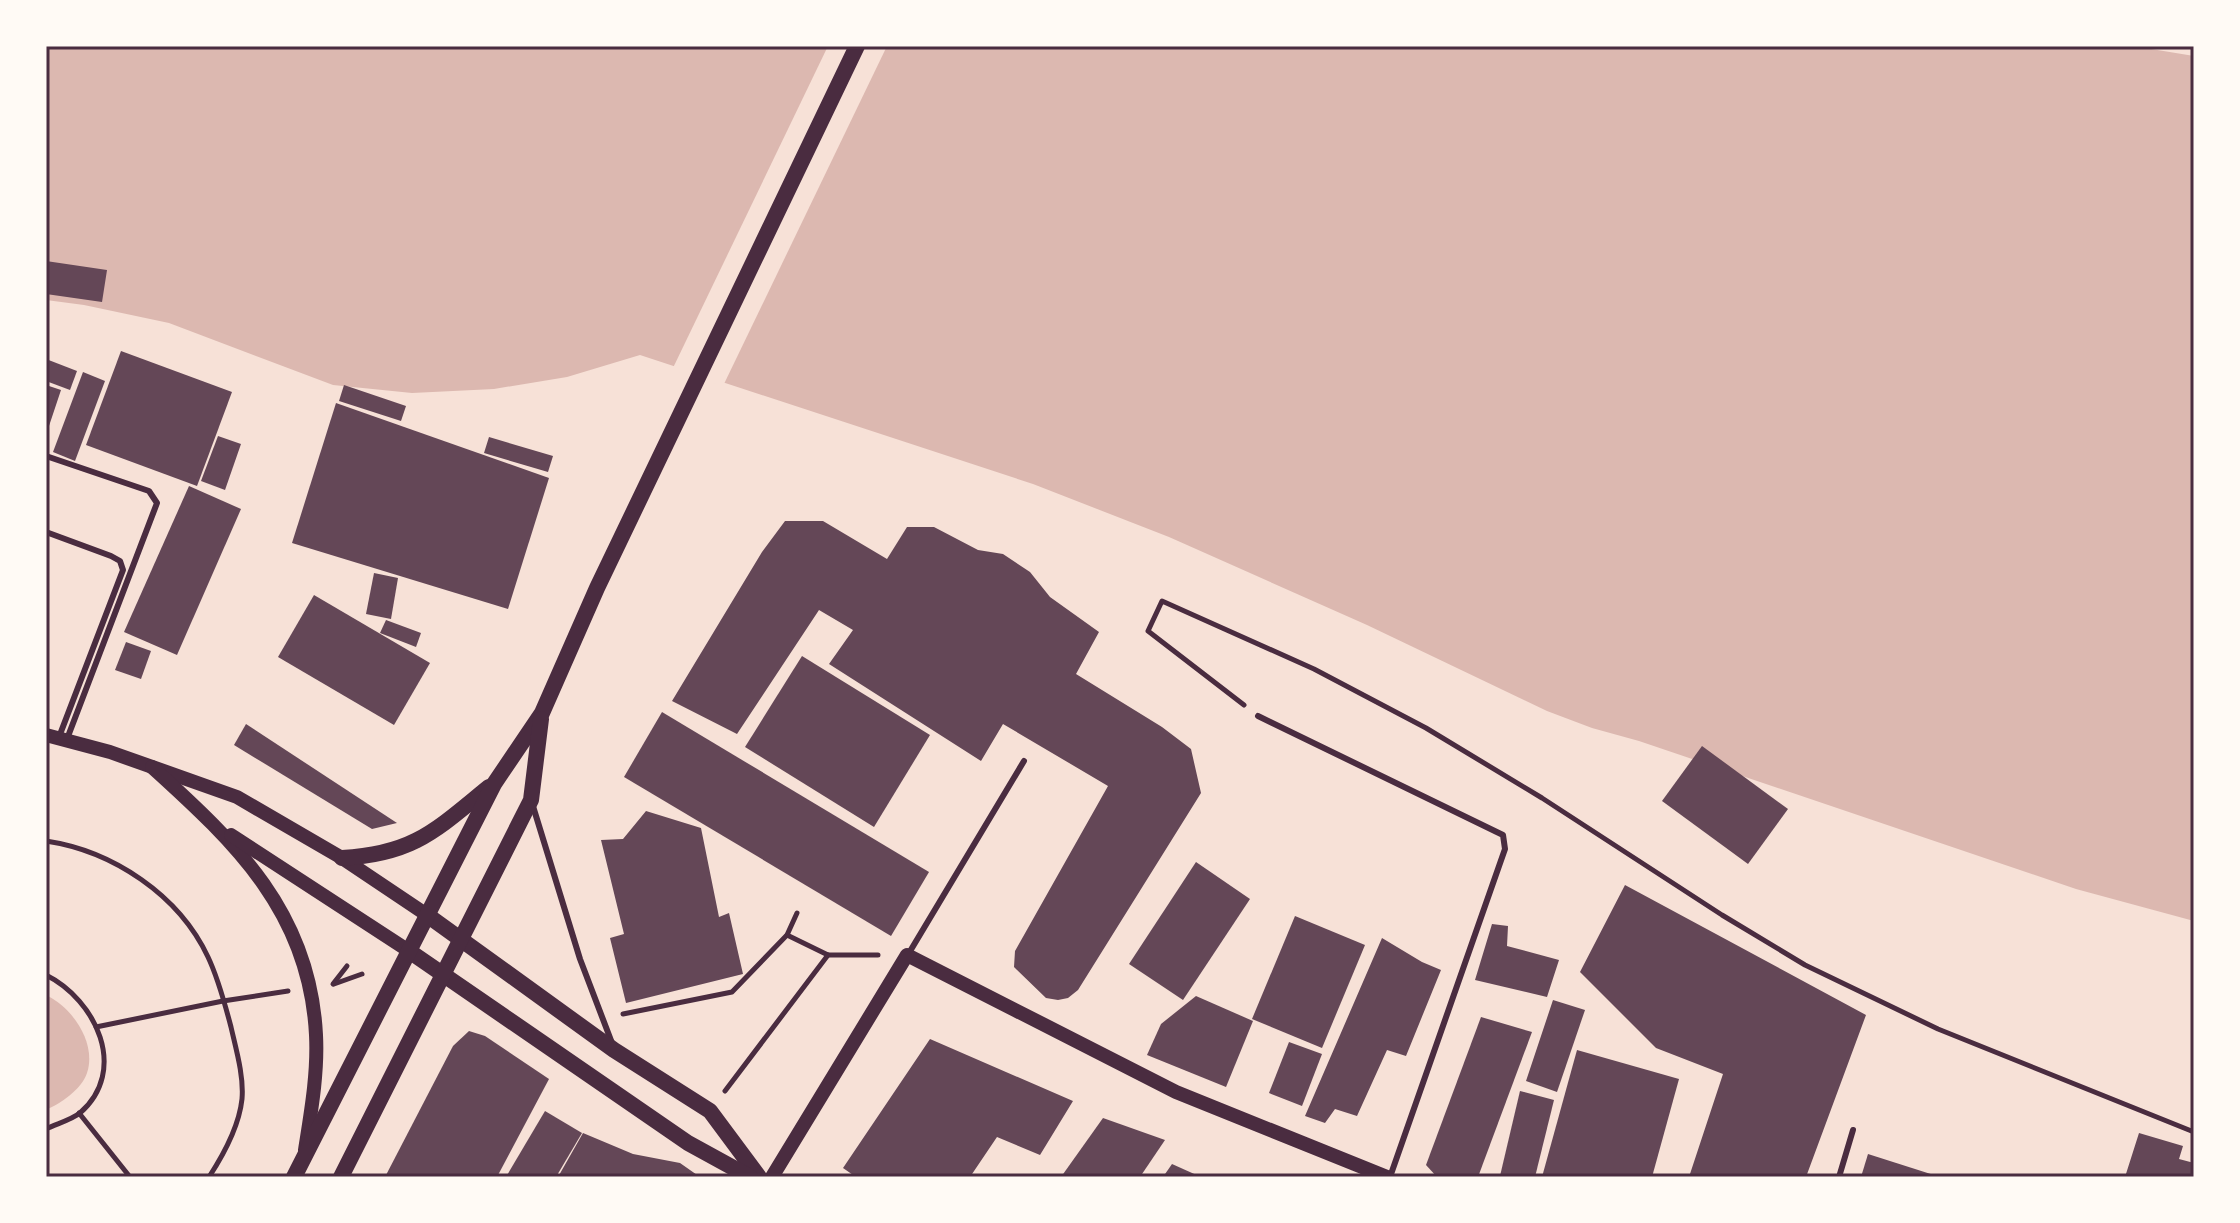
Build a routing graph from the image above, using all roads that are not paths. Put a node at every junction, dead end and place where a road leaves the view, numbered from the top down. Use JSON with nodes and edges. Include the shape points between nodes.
{"nodes":[{"id":1,"x":857,"y":46,"type":"edge"},
{"id":2,"x":46,"y":456,"type":"edge"},
{"id":3,"x":46,"y":532,"type":"edge"},
{"id":4,"x":542,"y":713,"type":"junction"},
{"id":5,"x":1258,"y":716,"type":"road end"},
{"id":6,"x":57,"y":737,"type":"edge"},
{"id":7,"x":1024,"y":761,"type":"dead end"},
{"id":8,"x":152,"y":767,"type":"junction"},
{"id":9,"x":494,"y":784,"type":"junction"},
{"id":10,"x":531,"y":800,"type":"junction"},
{"id":11,"x":217,"y":826,"type":"junction"},
{"id":12,"x":342,"y":858,"type":"junction"},
{"id":13,"x":427,"y":915,"type":"junction"},
{"id":14,"x":462,"y":938,"type":"junction"},
{"id":15,"x":409,"y":951,"type":"junction"},
{"id":16,"x":907,"y":955,"type":"junction"},
{"id":17,"x":443,"y":973,"type":"junction"},
{"id":18,"x":614,"y":1050,"type":"junction"},
{"id":19,"x":1853,"y":1130,"type":"dead end"},
{"id":20,"x":303,"y":1158,"type":"junction"},
{"id":21,"x":294,"y":1177,"type":"edge"},
{"id":22,"x":341,"y":1177,"type":"edge"},
{"id":23,"x":750,"y":1177,"type":"edge"},
{"id":24,"x":759,"y":1177,"type":"edge"},
{"id":25,"x":772,"y":1177,"type":"edge"},
{"id":26,"x":1388,"y":1177,"type":"edge"},
{"id":27,"x":1839,"y":1177,"type":"edge"}],
"edges":[{"from":1,"to":4,"type":"main road"},
{"from":2,"to":6,"type":"lane","via":[[149,491],[157,503]]},
{"from":3,"to":6,"type":"lane","via":[[111,556],[123,570]]},
{"from":4,"to":9,"type":"main road"},
{"from":4,"to":10,"type":"main road"},
{"from":5,"to":26,"type":"lane","via":[[1503,835],[1505,849]]},
{"from":6,"to":8,"type":"street"},
{"from":7,"to":16,"type":"lane"},
{"from":8,"to":11,"type":"street"},
{"from":8,"to":12,"type":"street","via":[[237,797]]},
{"from":9,"to":12,"type":"main road","via":[[432,833],[395,851]]},
{"from":9,"to":13,"type":"main road"},
{"from":10,"to":14,"type":"main road"},
{"from":10,"to":18,"type":"lane"},
{"from":11,"to":15,"type":"street"},
{"from":11,"to":20,"type":"street","via":[[286,919],[311,987],[316,1051]]},
{"from":12,"to":13,"type":"street"},
{"from":13,"to":14,"type":"main road"},
{"from":13,"to":15,"type":"main road"},
{"from":14,"to":17,"type":"main road"},
{"from":14,"to":18,"type":"main road"},
{"from":15,"to":17,"type":"main road"},
{"from":15,"to":20,"type":"main road"},
{"from":16,"to":25,"type":"street"},
{"from":16,"to":26,"type":"street","via":[[1176,1092]]},
{"from":17,"to":22,"type":"main road"},
{"from":17,"to":23,"type":"main road","via":[[688,1143]]},
{"from":18,"to":24,"type":"main road","via":[[710,1111]]},
{"from":19,"to":27,"type":"lane"},
{"from":20,"to":21,"type":"main road"}]}
